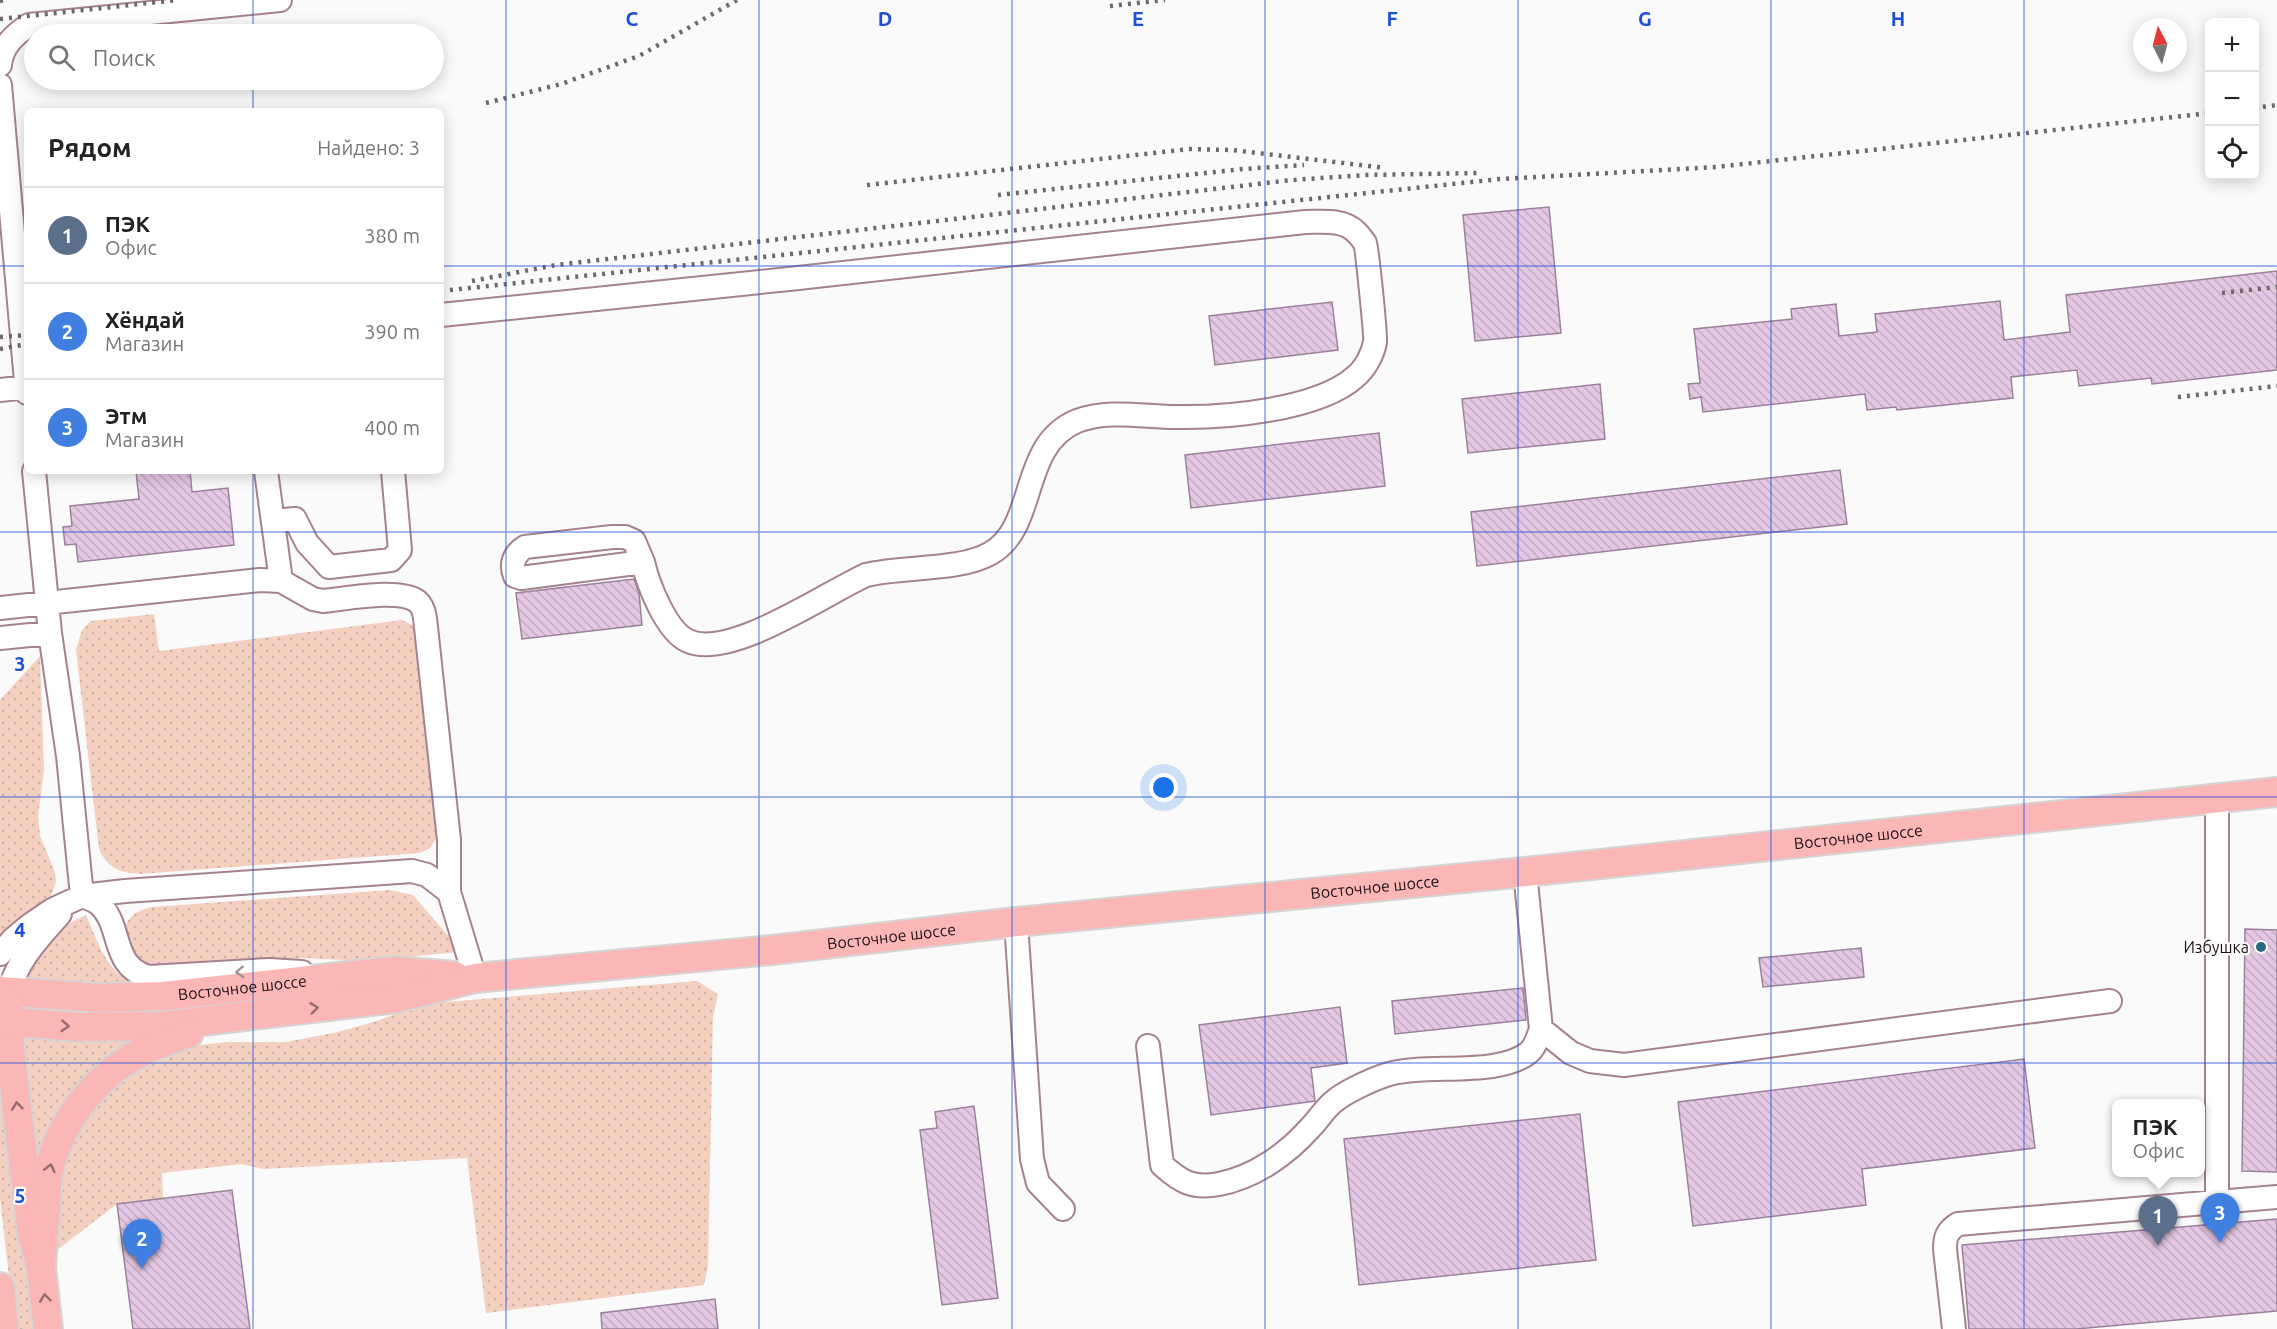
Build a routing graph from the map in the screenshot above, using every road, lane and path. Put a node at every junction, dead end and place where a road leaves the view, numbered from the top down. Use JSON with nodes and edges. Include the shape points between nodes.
{"nodes":[{"id":1,"x":280,"y":0,"type":"edge"},
{"id":2,"x":39,"y":24,"type":"edge"},
{"id":3,"x":24,"y":29,"type":"edge"},
{"id":4,"x":4,"y":40,"type":"edge"},
{"id":5,"x":0,"y":65,"type":"edge"},
{"id":6,"x":0,"y":85,"type":"edge"},
{"id":7,"x":444,"y":315,"type":"edge"},
{"id":8,"x":24,"y":353,"type":"edge"},
{"id":9,"x":24,"y":376,"type":"edge"},
{"id":10,"x":0,"y":390,"type":"edge"},
{"id":11,"x":34,"y":474,"type":"edge"},
{"id":12,"x":266,"y":474,"type":"edge"},
{"id":13,"x":393,"y":474,"type":"edge"},
{"id":14,"x":273,"y":521,"type":"junction"},
{"id":15,"x":643,"y":562,"type":"junction"},
{"id":16,"x":281,"y":581,"type":"junction"},
{"id":17,"x":47,"y":602,"type":"junction"},
{"id":18,"x":0,"y":608,"type":"edge"},
{"id":19,"x":50,"y":633,"type":"junction"},
{"id":20,"x":0,"y":638,"type":"edge"},
{"id":21,"x":2277,"y":792,"type":"edge"},
{"id":22,"x":2217,"y":799,"type":"junction"},
{"id":23,"x":1525,"y":872,"type":"junction"},
{"id":24,"x":449,"y":892,"type":"junction"},
{"id":25,"x":75,"y":900,"type":"junction"},
{"id":26,"x":1016,"y":922,"type":"junction"},
{"id":27,"x":0,"y":953,"type":"edge"},
{"id":28,"x":361,"y":975,"type":"junction"},
{"id":29,"x":475,"y":978,"type":"junction"},
{"id":30,"x":5,"y":992,"type":"edge"},
{"id":31,"x":2110,"y":1001,"type":"dead end"},
{"id":32,"x":235,"y":1018,"type":"junction"},
{"id":33,"x":3,"y":1021,"type":"edge"},
{"id":34,"x":1541,"y":1029,"type":"junction"},
{"id":35,"x":1148,"y":1046,"type":"dead end"},
{"id":36,"x":2277,"y":1197,"type":"edge"},
{"id":37,"x":2217,"y":1202,"type":"junction"},
{"id":38,"x":1063,"y":1209,"type":"dead end"},
{"id":39,"x":41,"y":1268,"type":"junction"},
{"id":40,"x":0,"y":1290,"type":"edge"},
{"id":41,"x":4,"y":1329,"type":"edge"},
{"id":42,"x":48,"y":1329,"type":"edge"},
{"id":43,"x":1954,"y":1329,"type":"edge"}],
"edges":[{"from":1,"to":2,"type":"lane"},
{"from":3,"to":4,"type":"lane"},
{"from":4,"to":5,"type":"lane"},
{"from":6,"to":8,"type":"lane"},
{"from":7,"to":15,"type":"lane","via":[[1305,222],[1347,225],[1365,243],[1375,341],[1368,361],[1356,377],[1320,397],[1261,411],[1222,416],[1101,415],[1077,422],[1048,444],[1005,543],[976,561],[866,575],[749,636],[723,643],[688,641],[673,627],[651,590]]},
{"from":9,"to":10,"type":"lane"},
{"from":11,"to":17,"type":"lane"},
{"from":12,"to":14,"type":"lane"},
{"from":13,"to":14,"type":"lane","via":[[400,550],[391,560],[329,567],[307,543],[295,519]]},
{"from":14,"to":16,"type":"lane"},
{"from":15,"to":15,"type":"lane","via":[[633,541],[612,537],[525,547],[518,552],[513,569],[515,576],[521,578]]},
{"from":16,"to":17,"type":"lane"},
{"from":16,"to":24,"type":"lane","via":[[323,601],[387,595],[417,601],[424,609],[449,840]]},
{"from":17,"to":18,"type":"lane"},
{"from":17,"to":19,"type":"lane"},
{"from":19,"to":20,"type":"lane"},
{"from":19,"to":25,"type":"lane","via":[[68,756]]},
{"from":21,"to":22,"type":"main road","name":"Восточное шоссе"},
{"from":22,"to":23,"type":"main road","name":"Восточное шоссе"},
{"from":22,"to":37,"type":"lane"},
{"from":23,"to":26,"type":"main road","name":"Восточное шоссе"},
{"from":23,"to":34,"type":"lane"},
{"from":24,"to":25,"type":"lane","via":[[427,875],[412,871],[125,891]]},
{"from":24,"to":29,"type":"lane"},
{"from":25,"to":27,"type":"lane","via":[[30,925]]},
{"from":28,"to":25,"type":"lane","one_way":true,"via":[[269,970],[149,977],[136,974],[125,960],[104,909],[97,902]]},
{"from":25,"to":30,"type":"lane","via":[[29,951]]},
{"from":26,"to":29,"type":"main road","name":"Восточное шоссе"},
{"from":26,"to":38,"type":"lane","via":[[1032,1159],[1038,1183]]},
{"from":28,"to":29,"type":"main road","name":"Восточное шоссе","via":[[394,971]]},
{"from":28,"to":30,"type":"main road","name":"Восточное шоссе","via":[[163,996],[98,998]]},
{"from":32,"to":29,"type":"main road","name":"Восточное шоссе","one_way":true,"via":[[397,998]]},
{"from":30,"to":33,"type":"main road"},
{"from":31,"to":34,"type":"lane","via":[[1624,1065],[1590,1061],[1571,1053]]},
{"from":33,"to":32,"type":"main road","one_way":true,"via":[[115,1027]]},
{"from":39,"to":32,"type":"main road","one_way":true,"via":[[48,1173],[74,1112],[95,1087],[136,1055]]},
{"from":39,"to":33,"type":"main road","one_way":true,"via":[[32,1234]]},
{"from":34,"to":35,"type":"lane","via":[[1530,1052],[1516,1060],[1405,1071],[1360,1087],[1332,1102],[1280,1157],[1252,1173],[1219,1184],[1193,1186],[1162,1165]]},
{"from":36,"to":37,"type":"lane"},
{"from":37,"to":43,"type":"lane","via":[[1958,1224],[1945,1238]]},
{"from":42,"to":39,"type":"main road","one_way":true},
{"from":40,"to":41,"type":"main road"}]}
